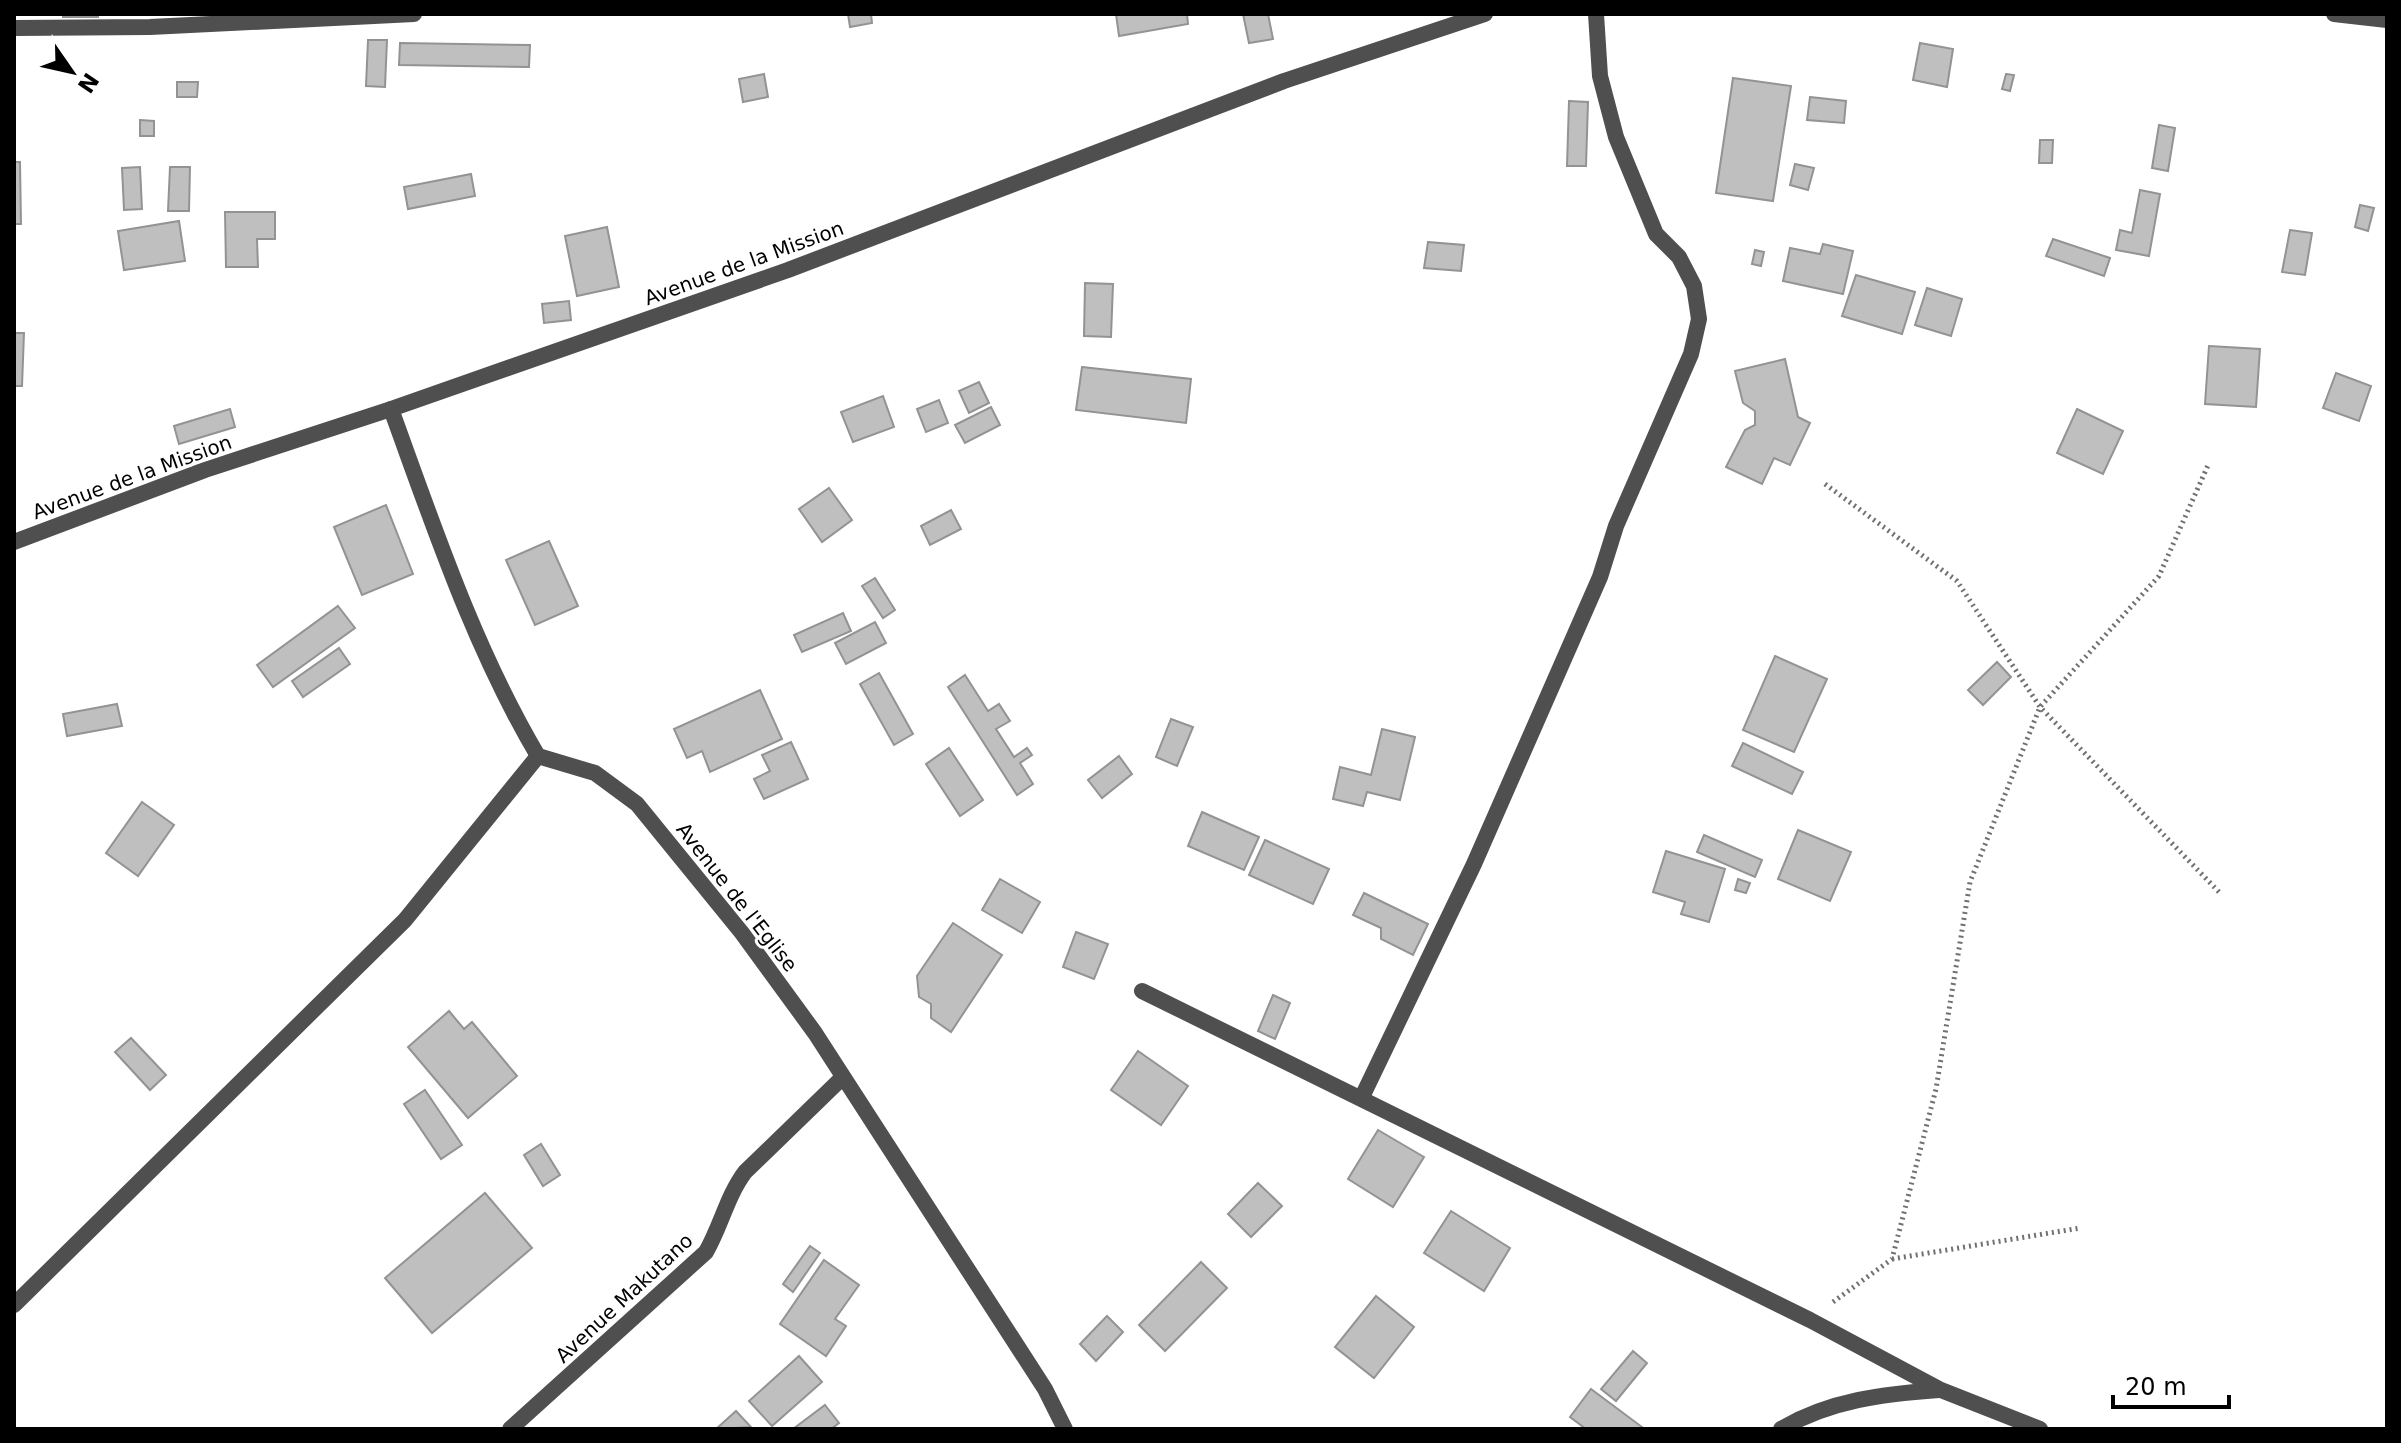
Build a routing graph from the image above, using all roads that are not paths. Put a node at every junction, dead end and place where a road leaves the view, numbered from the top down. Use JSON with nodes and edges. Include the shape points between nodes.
{"nodes":[{"id":1,"x":414,"y":14,"type":"edge"},
{"id":2,"x":1485,"y":14,"type":"edge"},
{"id":3,"x":1596,"y":14,"type":"edge"},
{"id":4,"x":2334,"y":14,"type":"edge"},
{"id":5,"x":150,"y":20,"type":"edge"},
{"id":6,"x":2387,"y":20,"type":"edge"},
{"id":7,"x":14,"y":28,"type":"edge"},
{"id":8,"x":391,"y":409,"type":"junction"},
{"id":9,"x":14,"y":542,"type":"edge"},
{"id":10,"x":538,"y":756,"type":"junction"},
{"id":11,"x":1142,"y":991,"type":"dead end"},
{"id":12,"x":842,"y":1078,"type":"junction"},
{"id":13,"x":1362,"y":1097,"type":"junction"},
{"id":14,"x":14,"y":1305,"type":"edge"},
{"id":15,"x":1941,"y":1390,"type":"junction"},
{"id":16,"x":510,"y":1429,"type":"edge"},
{"id":17,"x":1065,"y":1429,"type":"edge"},
{"id":18,"x":1781,"y":1429,"type":"edge"},
{"id":19,"x":2040,"y":1429,"type":"edge"}],
"edges":[{"from":1,"to":5,"type":"street"},
{"from":2,"to":8,"type":"street","name":"Avenue de la Mission","via":[[1284,81],[788,270]]},
{"from":3,"to":13,"type":"street","via":[[1600,76],[1616,137],[1656,234],[1679,257],[1694,286],[1699,319],[1691,354],[1616,526],[1600,577],[1474,864]]},
{"from":4,"to":6,"type":"street"},
{"from":5,"to":7,"type":"street"},
{"from":8,"to":9,"type":"street","name":"Avenue de la Mission","via":[[205,470]]},
{"from":8,"to":10,"type":"street","via":[[504,699]]},
{"from":10,"to":12,"type":"street","name":"Avenue de l'Eglise","via":[[595,773],[637,804],[783,986]]},
{"from":10,"to":14,"type":"street","via":[[405,920]]},
{"from":11,"to":13,"type":"street"},
{"from":12,"to":16,"type":"street","name":"Avenue Makutano","via":[[745,1172],[706,1252]]},
{"from":12,"to":17,"type":"street","name":"Avenue de l'Eglise","via":[[1045,1389]]},
{"from":13,"to":15,"type":"street"},
{"from":15,"to":18,"type":"street","via":[[1879,1394],[1838,1404]]},
{"from":15,"to":19,"type":"street"}]}
